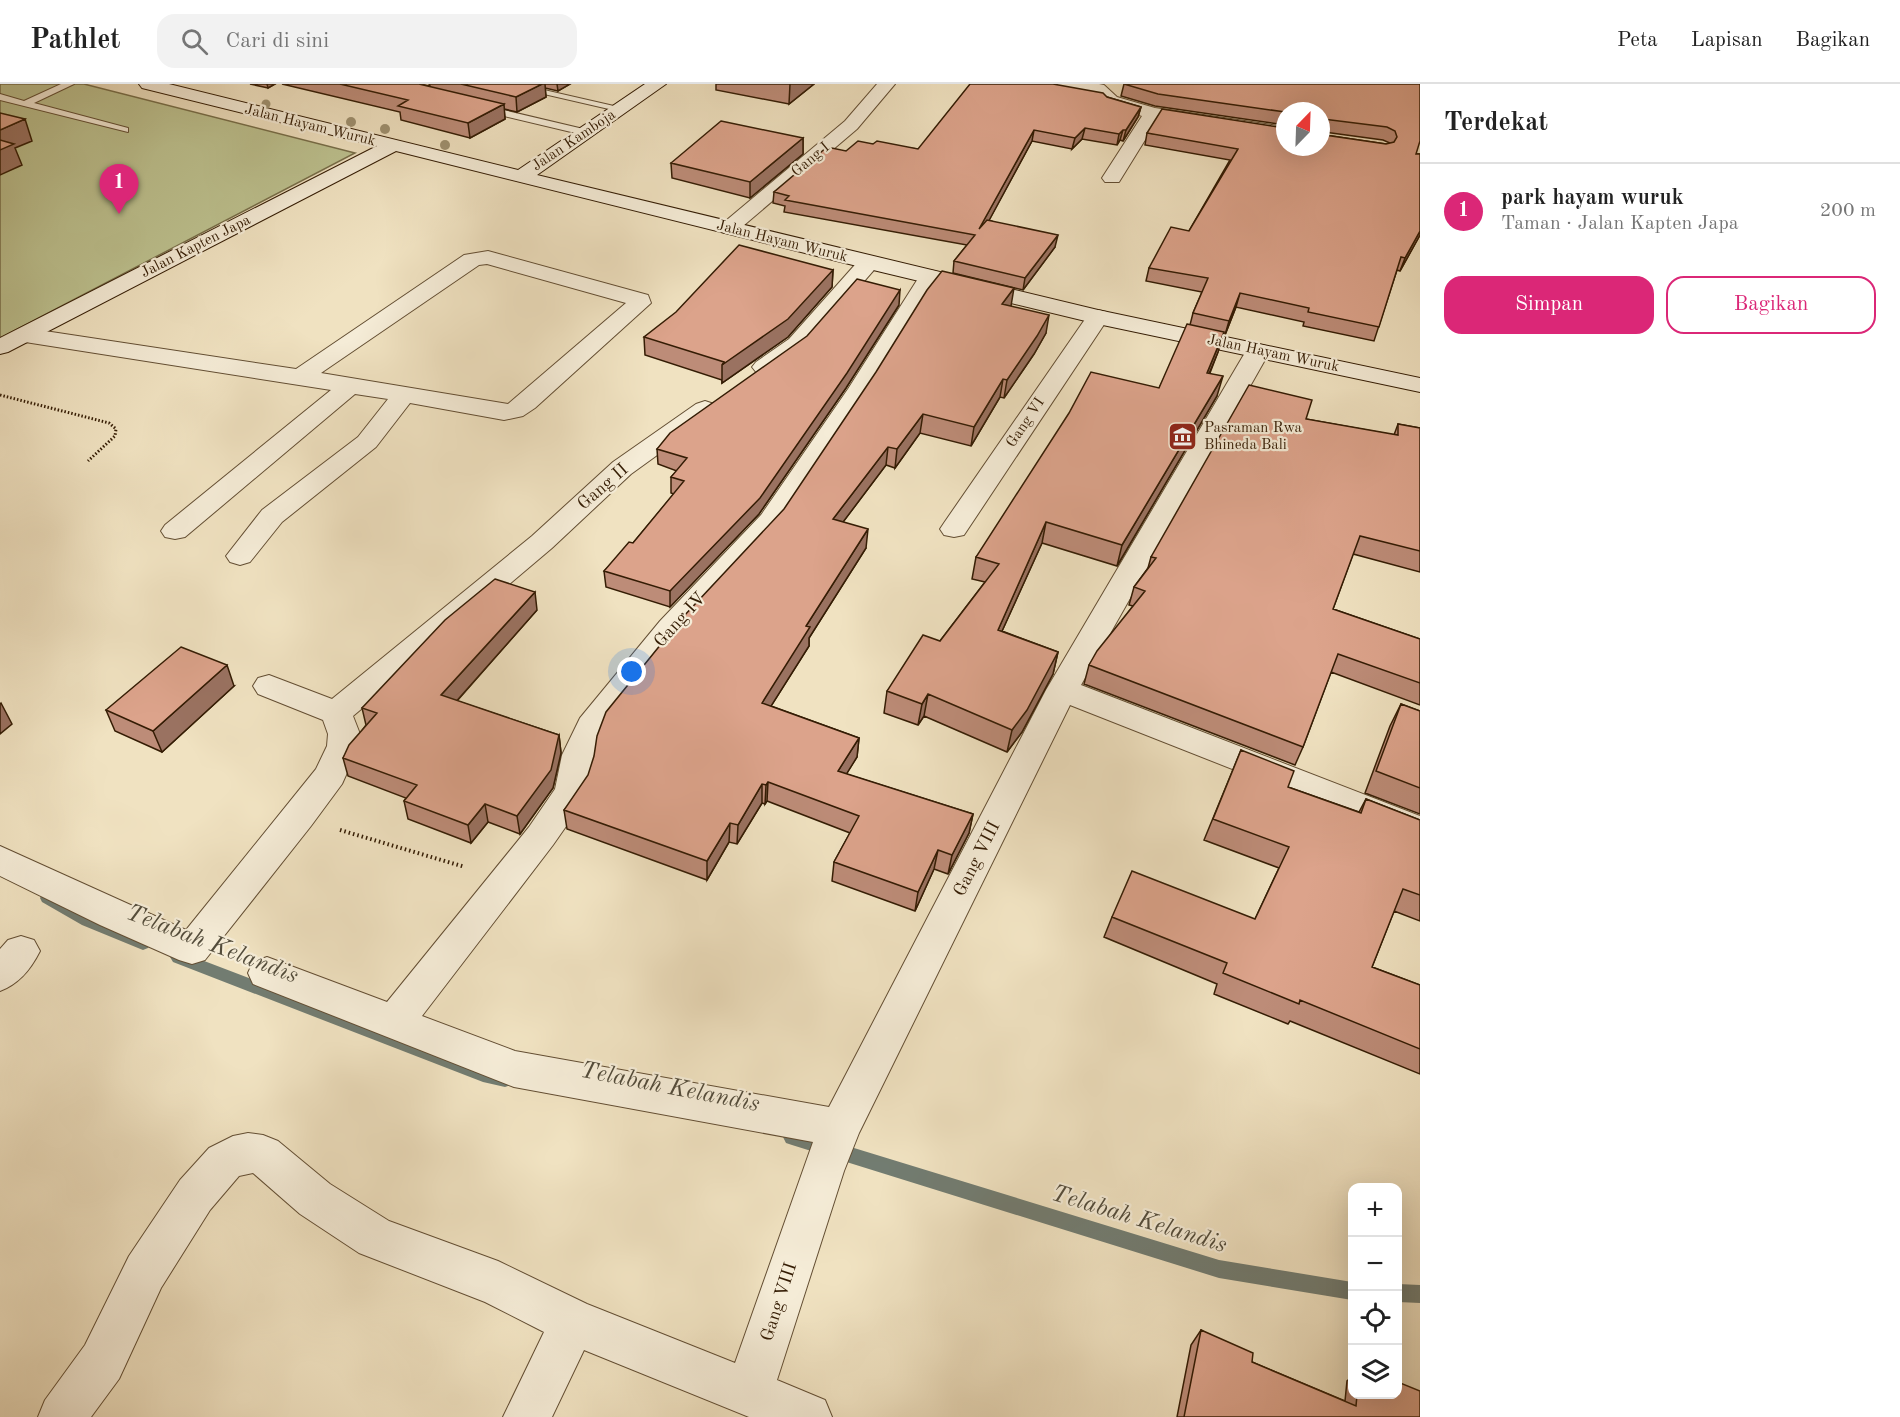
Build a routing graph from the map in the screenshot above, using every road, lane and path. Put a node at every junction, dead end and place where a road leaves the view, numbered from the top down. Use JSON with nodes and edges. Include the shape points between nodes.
{"nodes":[{"id":1,"x":69,"y":84,"type":"edge"},
{"id":2,"x":148,"y":84,"type":"edge"},
{"id":3,"x":505,"y":84,"type":"edge"},
{"id":4,"x":657,"y":84,"type":"edge"},
{"id":5,"x":886,"y":84,"type":"edge"},
{"id":6,"x":1065,"y":84,"type":"edge"},
{"id":7,"x":1100,"y":87,"type":"edge"},
{"id":8,"x":0,"y":97,"type":"edge"},
{"id":9,"x":25,"y":104,"type":"junction"},
{"id":10,"x":468,"y":105,"type":"edge"},
{"id":11,"x":622,"y":109,"type":"junction"},
{"id":12,"x":1153,"y":113,"type":"junction"},
{"id":13,"x":124,"y":130,"type":"dead end"},
{"id":14,"x":1276,"y":132,"type":"edge"},
{"id":15,"x":588,"y":133,"type":"junction"},
{"id":16,"x":391,"y":146,"type":"junction"},
{"id":17,"x":521,"y":177,"type":"junction"},
{"id":18,"x":1112,"y":178,"type":"dead end"},
{"id":19,"x":729,"y":228,"type":"junction"},
{"id":20,"x":869,"y":263,"type":"junction"},
{"id":21,"x":930,"y":277,"type":"junction"},
{"id":22,"x":1098,"y":317,"type":"junction"},
{"id":23,"x":26,"y":335,"type":"junction"},
{"id":24,"x":0,"y":347,"type":"edge"},
{"id":25,"x":1258,"y":351,"type":"junction"},
{"id":26,"x":300,"y":377,"type":"junction"},
{"id":27,"x":1420,"y":384,"type":"edge"},
{"id":28,"x":350,"y":386,"type":"junction"},
{"id":29,"x":0,"y":395,"type":"edge"},
{"id":30,"x":403,"y":396,"type":"junction"},
{"id":31,"x":88,"y":461,"type":"dead end"},
{"id":32,"x":954,"y":529,"type":"dead end"},
{"id":33,"x":175,"y":531,"type":"dead end"},
{"id":34,"x":240,"y":555,"type":"dead end"},
{"id":35,"x":269,"y":686,"type":"dead end"},
{"id":36,"x":1062,"y":690,"type":"junction"},
{"id":37,"x":336,"y":713,"type":"junction"},
{"id":38,"x":299,"y":817,"type":"junction"},
{"id":39,"x":1420,"y":830,"type":"edge"},
{"id":40,"x":0,"y":860,"type":"edge"},
{"id":41,"x":507,"y":880,"type":"junction"},
{"id":42,"x":267,"y":973,"type":"dead end"},
{"id":43,"x":395,"y":1022,"type":"junction"},
{"id":44,"x":832,"y":1148,"type":"junction"},
{"id":45,"x":573,"y":1322,"type":"junction"},
{"id":46,"x":749,"y":1392,"type":"junction"},
{"id":47,"x":62,"y":1417,"type":"edge"},
{"id":48,"x":527,"y":1417,"type":"edge"},
{"id":49,"x":808,"y":1417,"type":"edge"}],
"edges":[{"from":1,"to":9,"type":"lane"},
{"from":2,"to":16,"type":"street","name":"Jalan Hayam Wuruk"},
{"from":3,"to":11,"type":"lane"},
{"from":4,"to":11,"type":"street","name":"Jalan Kamboja"},
{"from":5,"to":19,"type":"street","name":"Gang I","via":[[852,125]]},
{"from":6,"to":7,"type":"street"},
{"from":7,"to":12,"type":"street","via":[[1111,100]]},
{"from":8,"to":9,"type":"lane"},
{"from":9,"to":13,"type":"lane"},
{"from":10,"to":15,"type":"lane"},
{"from":11,"to":15,"type":"street","name":"Jalan Kamboja"},
{"from":12,"to":14,"type":"street"},
{"from":12,"to":18,"type":"street"},
{"from":15,"to":17,"type":"street","name":"Jalan Kamboja"},
{"from":16,"to":17,"type":"street","name":"Jalan Hayam Wuruk"},
{"from":16,"to":23,"type":"street","name":"Jalan Kapten Japa"},
{"from":17,"to":19,"type":"street","name":"Jalan Hayam Wuruk"},
{"from":19,"to":20,"type":"street","name":"Jalan Hayam Wuruk"},
{"from":20,"to":21,"type":"street","name":"Jalan Hayam Wuruk"},
{"from":20,"to":37,"type":"street","name":"Gang II","via":[[797,344],[622,468],[542,542]]},
{"from":21,"to":22,"type":"street","name":"Jalan Hayam Wuruk"},
{"from":21,"to":41,"type":"street","name":"Gang IV","via":[[861,389],[771,521],[670,628],[591,726],[579,755],[571,793]]},
{"from":22,"to":25,"type":"street","name":"Jalan Hayam Wuruk"},
{"from":22,"to":32,"type":"street","name":"Gang VI"},
{"from":23,"to":24,"type":"street","name":"Jalan Kapten Japa"},
{"from":23,"to":26,"type":"street"},
{"from":25,"to":27,"type":"street","name":"Jalan Hayam Wuruk"},
{"from":25,"to":36,"type":"street","name":"Gang VIII"},
{"from":26,"to":28,"type":"street"},
{"from":26,"to":30,"type":"street","via":[[481,257],[640,300],[514,411],[493,412]]},
{"from":28,"to":30,"type":"street"},
{"from":28,"to":33,"type":"street"},
{"from":29,"to":31,"type":"path","via":[[109,423],[116,429],[115,436]]},
{"from":30,"to":34,"type":"street","via":[[367,442],[272,516]]},
{"from":35,"to":37,"type":"street"},
{"from":36,"to":39,"type":"street"},
{"from":36,"to":44,"type":"street","name":"Gang VIII"},
{"from":37,"to":38,"type":"street","via":[[345,734],[343,746],[330,775]]},
{"from":38,"to":40,"type":"street","via":[[192,949]]},
{"from":38,"to":41,"type":"path"},
{"from":41,"to":43,"type":"street","name":"Gang IV"},
{"from":42,"to":43,"type":"street"},
{"from":43,"to":44,"type":"street","via":[[514,1069]]},
{"from":44,"to":46,"type":"street","name":"Gang VIII"},
{"from":45,"to":46,"type":"street"},
{"from":45,"to":47,"type":"street","via":[[498,1284],[375,1238],[315,1199],[263,1155],[248,1153],[224,1162],[195,1195],[145,1272],[102,1362]]},
{"from":45,"to":48,"type":"street"},
{"from":46,"to":49,"type":"street"}]}
